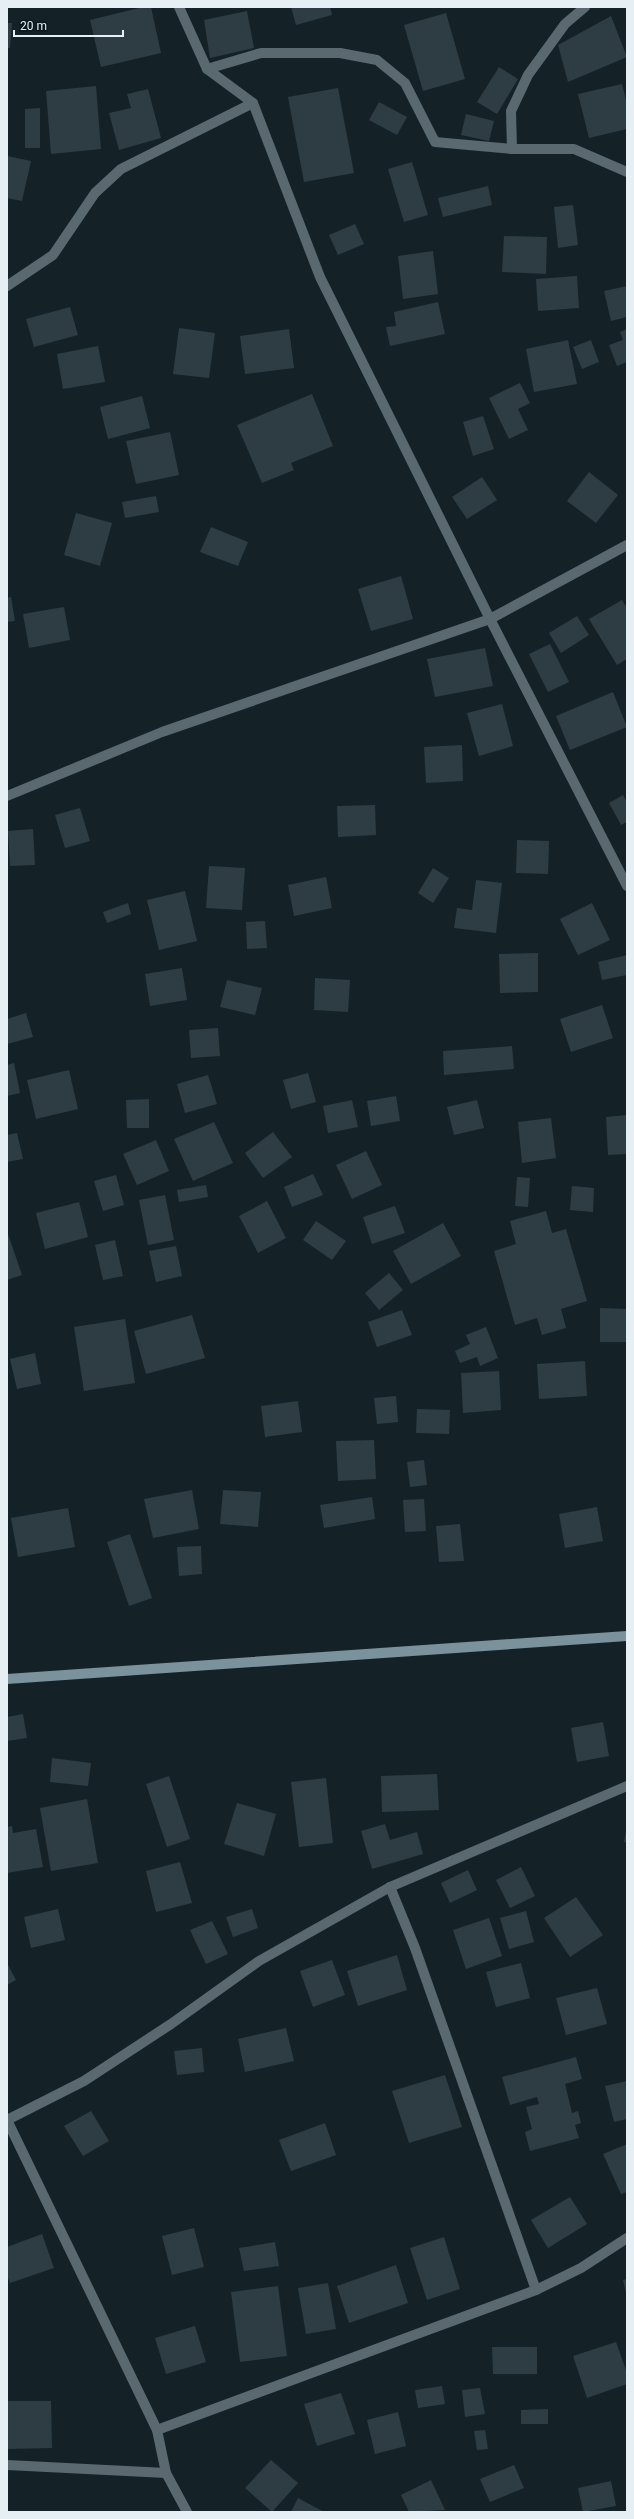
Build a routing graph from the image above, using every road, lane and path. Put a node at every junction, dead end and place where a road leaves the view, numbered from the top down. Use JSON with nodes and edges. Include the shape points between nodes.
{"nodes":[{"id":1,"x":179,"y":7,"type":"edge"},
{"id":2,"x":585,"y":7,"type":"edge"},
{"id":3,"x":207,"y":69,"type":"junction"},
{"id":4,"x":253,"y":103,"type":"junction"},
{"id":5,"x":512,"y":149,"type":"junction"},
{"id":6,"x":627,"y":172,"type":"edge"},
{"id":7,"x":7,"y":286,"type":"edge"},
{"id":8,"x":627,"y":545,"type":"edge"},
{"id":9,"x":490,"y":619,"type":"junction"},
{"id":10,"x":7,"y":796,"type":"edge"},
{"id":11,"x":627,"y":886,"type":"edge"},
{"id":12,"x":627,"y":1636,"type":"edge"},
{"id":13,"x":7,"y":1679,"type":"edge"},
{"id":14,"x":627,"y":1786,"type":"edge"},
{"id":15,"x":390,"y":1887,"type":"junction"},
{"id":16,"x":7,"y":2120,"type":"edge"},
{"id":17,"x":627,"y":2238,"type":"edge"},
{"id":18,"x":536,"y":2290,"type":"junction"},
{"id":19,"x":157,"y":2430,"type":"junction"},
{"id":20,"x":7,"y":2466,"type":"edge"},
{"id":21,"x":166,"y":2473,"type":"junction"},
{"id":22,"x":187,"y":2512,"type":"edge"}],
"edges":[{"from":1,"to":3,"type":"street"},
{"from":2,"to":5,"type":"street","via":[[565,24],[528,75],[511,111]]},
{"from":3,"to":4,"type":"street"},
{"from":3,"to":5,"type":"street","via":[[261,53],[340,53],[378,60],[405,83],[435,142]]},
{"from":4,"to":7,"type":"street","via":[[121,169],[95,194],[53,255]]},
{"from":4,"to":9,"type":"street","via":[[320,277]]},
{"from":5,"to":6,"type":"street","via":[[574,150]]},
{"from":8,"to":9,"type":"street"},
{"from":9,"to":10,"type":"street","via":[[162,732]]},
{"from":9,"to":11,"type":"street"},
{"from":12,"to":13,"type":"street"},
{"from":14,"to":15,"type":"street"},
{"from":15,"to":16,"type":"street","via":[[258,1961],[171,2024],[84,2081]]},
{"from":15,"to":18,"type":"street","via":[[415,1948]]},
{"from":16,"to":19,"type":"street"},
{"from":17,"to":18,"type":"street","via":[[581,2268]]},
{"from":18,"to":19,"type":"street"},
{"from":19,"to":21,"type":"street"},
{"from":20,"to":21,"type":"street"},
{"from":21,"to":22,"type":"street"}]}
